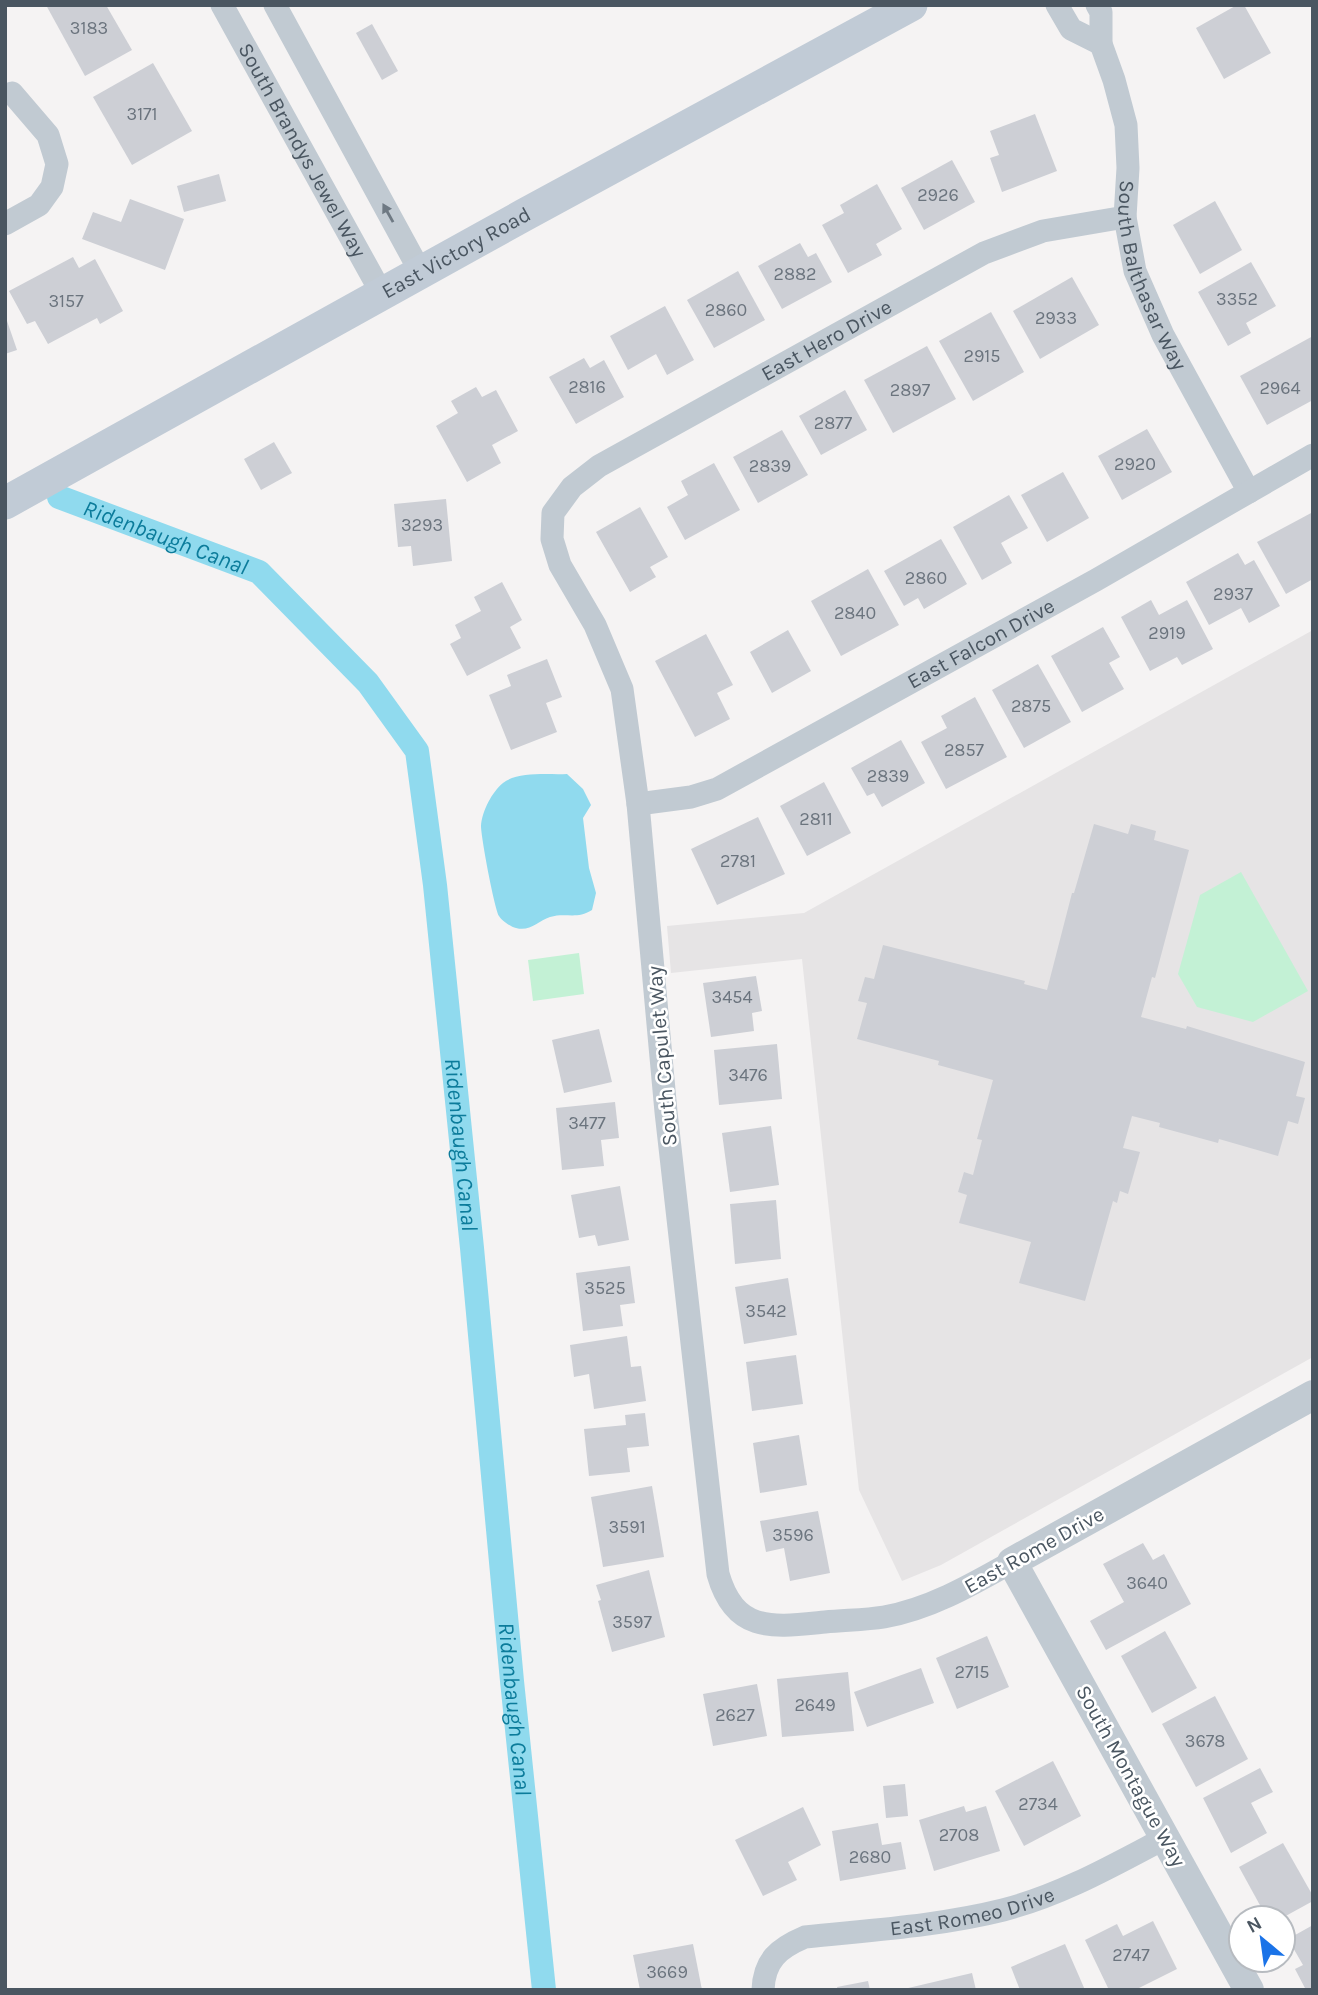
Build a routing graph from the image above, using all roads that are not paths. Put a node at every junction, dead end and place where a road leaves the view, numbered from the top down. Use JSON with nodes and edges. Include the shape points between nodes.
{"nodes":[{"id":1,"x":222,"y":5,"type":"edge"},
{"id":2,"x":275,"y":5,"type":"edge"},
{"id":3,"x":911,"y":5,"type":"edge"},
{"id":4,"x":1057,"y":5,"type":"edge"},
{"id":5,"x":1097,"y":5,"type":"edge"},
{"id":6,"x":1101,"y":44,"type":"junction"},
{"id":7,"x":12,"y":93,"type":"dead end"},
{"id":8,"x":1125,"y":217,"type":"junction"},
{"id":9,"x":5,"y":224,"type":"edge"},
{"id":10,"x":421,"y":273,"type":"junction"},
{"id":11,"x":382,"y":294,"type":"junction"},
{"id":12,"x":1313,"y":455,"type":"edge"},
{"id":13,"x":1249,"y":492,"type":"junction"},
{"id":14,"x":5,"y":503,"type":"edge"},
{"id":15,"x":553,"y":513,"type":"joint"},
{"id":16,"x":638,"y":804,"type":"junction"},
{"id":17,"x":1313,"y":1395,"type":"edge"},
{"id":18,"x":1013,"y":1562,"type":"junction"},
{"id":19,"x":735,"y":1609,"type":"joint"},
{"id":20,"x":1165,"y":1838,"type":"junction"},
{"id":21,"x":764,"y":1990,"type":"edge"},
{"id":22,"x":1249,"y":1990,"type":"edge"}],
"edges":[{"from":1,"to":11,"type":"street","name":"South Brandys Jewel Way"},
{"from":10,"to":2,"type":"street","one_way":true},
{"from":3,"to":10,"type":"main road","name":"East Victory Road"},
{"from":4,"to":6,"type":"street","via":[[1071,29]]},
{"from":5,"to":6,"type":"street","name":"South Balthasar Way"},
{"from":6,"to":8,"type":"street","name":"South Balthasar Way","via":[[1126,125]]},
{"from":7,"to":9,"type":"street","via":[[48,135],[57,164],[52,187],[39,205]]},
{"from":8,"to":13,"type":"street","name":"South Balthasar Way","via":[[1135,271],[1163,335]]},
{"from":8,"to":15,"type":"street","name":"East Hero Drive","via":[[1043,231],[984,253],[599,466],[572,487]]},
{"from":10,"to":11,"type":"main road","name":"East Victory Road"},
{"from":11,"to":14,"type":"main road","name":"East Victory Road"},
{"from":12,"to":13,"type":"street","name":"East Falcon Drive"},
{"from":13,"to":16,"type":"street","name":"East Falcon Drive","via":[[717,789]]},
{"from":15,"to":16,"type":"street","name":"South Capulet Way","via":[[552,539],[560,565],[595,625],[622,689]]},
{"from":16,"to":19,"type":"street","name":"South Capulet Way","via":[[666,1112],[718,1574]]},
{"from":17,"to":18,"type":"street","name":"East Rome Drive"},
{"from":18,"to":19,"type":"street","name":"East Rome Drive","via":[[949,1596],[886,1616],[785,1626],[759,1623]]},
{"from":18,"to":20,"type":"street","name":"South Montague Way"},
{"from":20,"to":21,"type":"street","name":"East Romeo Drive","via":[[1079,1884],[1003,1910],[805,1937],[771,1958]]},
{"from":20,"to":22,"type":"street","name":"South Montague Way"}]}
